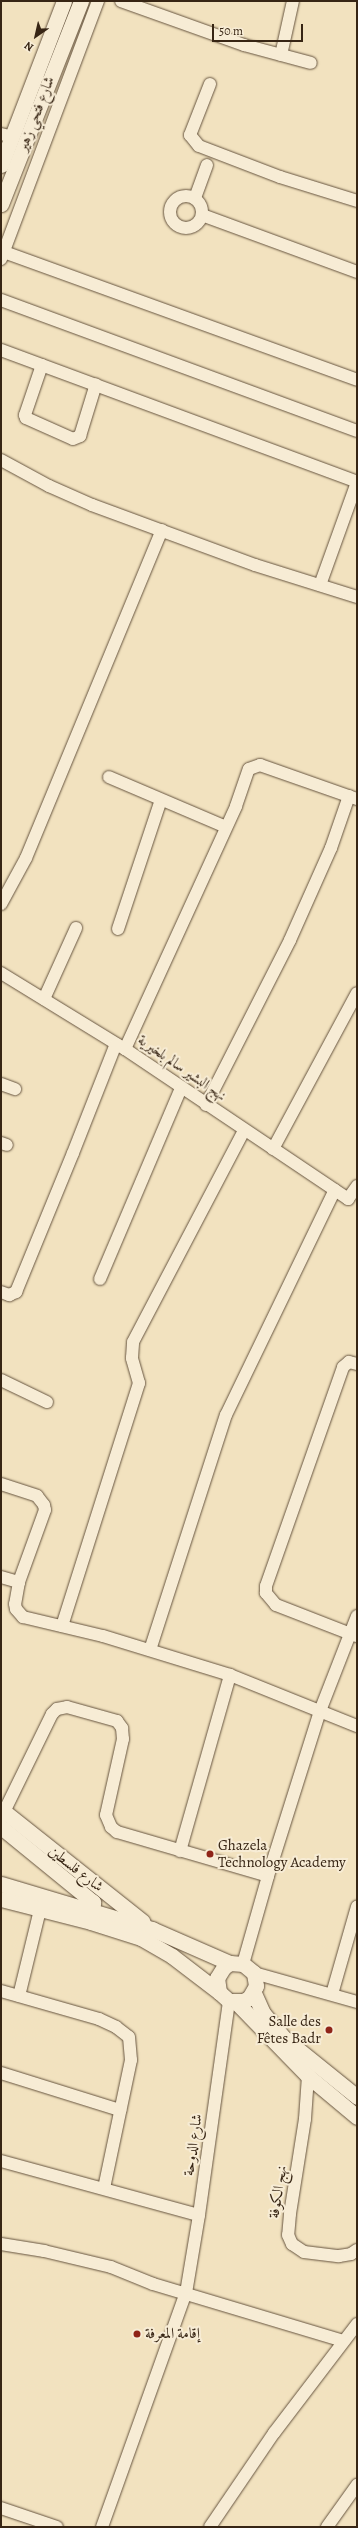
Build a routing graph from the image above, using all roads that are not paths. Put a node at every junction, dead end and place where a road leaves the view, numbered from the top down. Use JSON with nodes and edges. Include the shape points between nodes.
{"nodes":[{"id":1,"x":64,"y":1,"type":"edge"},
{"id":2,"x":81,"y":1,"type":"edge"},
{"id":3,"x":98,"y":1,"type":"edge"},
{"id":4,"x":121,"y":1,"type":"edge"},
{"id":5,"x":293,"y":1,"type":"edge"},
{"id":6,"x":281,"y":55,"type":"junction"},
{"id":7,"x":311,"y":63,"type":"dead end"},
{"id":8,"x":210,"y":84,"type":"dead end"},
{"id":9,"x":7,"y":136,"type":"edge"},
{"id":10,"x":1,"y":165,"type":"edge"},
{"id":11,"x":207,"y":165,"type":"dead end"},
{"id":12,"x":195,"y":198,"type":"junction"},
{"id":13,"x":357,"y":201,"type":"edge"},
{"id":14,"x":1,"y":204,"type":"edge"},
{"id":15,"x":202,"y":216,"type":"junction"},
{"id":16,"x":2,"y":255,"type":"edge"},
{"id":17,"x":357,"y":272,"type":"edge"},
{"id":18,"x":1,"y":300,"type":"edge"},
{"id":19,"x":1,"y":350,"type":"edge"},
{"id":20,"x":42,"y":365,"type":"junction"},
{"id":21,"x":357,"y":380,"type":"edge"},
{"id":22,"x":96,"y":384,"type":"junction"},
{"id":23,"x":357,"y":430,"type":"edge"},
{"id":24,"x":1,"y":460,"type":"edge"},
{"id":25,"x":357,"y":482,"type":"edge"},
{"id":26,"x":162,"y":530,"type":"junction"},
{"id":27,"x":320,"y":585,"type":"junction"},
{"id":28,"x":357,"y":597,"type":"edge"},
{"id":29,"x":109,"y":777,"type":"dead end"},
{"id":30,"x":353,"y":797,"type":"edge"},
{"id":31,"x":161,"y":800,"type":"junction"},
{"id":32,"x":226,"y":827,"type":"junction"},
{"id":33,"x":1,"y":904,"type":"edge"},
{"id":34,"x":76,"y":928,"type":"dead end"},
{"id":35,"x":118,"y":929,"type":"dead end"},
{"id":36,"x":1,"y":973,"type":"edge"},
{"id":37,"x":357,"y":993,"type":"edge"},
{"id":38,"x":44,"y":998,"type":"junction"},
{"id":39,"x":120,"y":1046,"type":"junction"},
{"id":40,"x":1,"y":1084,"type":"edge"},
{"id":41,"x":181,"y":1088,"type":"junction"},
{"id":42,"x":15,"y":1089,"type":"dead end"},
{"id":43,"x":206,"y":1105,"type":"junction"},
{"id":44,"x":244,"y":1131,"type":"junction"},
{"id":45,"x":273,"y":1149,"type":"junction"},
{"id":46,"x":357,"y":1186,"type":"edge"},
{"id":47,"x":345,"y":1197,"type":"edge"},
{"id":48,"x":100,"y":1279,"type":"dead end"},
{"id":49,"x":1,"y":1292,"type":"edge"},
{"id":50,"x":356,"y":1359,"type":"edge"},
{"id":51,"x":1,"y":1380,"type":"edge"},
{"id":52,"x":47,"y":1402,"type":"dead end"},
{"id":53,"x":1,"y":1484,"type":"edge"},
{"id":54,"x":1,"y":1577,"type":"edge"},
{"id":55,"x":19,"y":1582,"type":"junction"},
{"id":56,"x":357,"y":1616,"type":"edge"},
{"id":57,"x":62,"y":1626,"type":"junction"},
{"id":58,"x":353,"y":1635,"type":"edge"},
{"id":59,"x":150,"y":1650,"type":"junction"},
{"id":60,"x":230,"y":1675,"type":"junction"},
{"id":61,"x":320,"y":1711,"type":"junction"},
{"id":62,"x":357,"y":1726,"type":"edge"},
{"id":63,"x":2,"y":1813,"type":"edge"},
{"id":64,"x":1,"y":1827,"type":"edge"},
{"id":65,"x":180,"y":1851,"type":"junction"},
{"id":66,"x":268,"y":1876,"type":"junction"},
{"id":67,"x":1,"y":1884,"type":"edge"},
{"id":68,"x":1,"y":1899,"type":"edge"},
{"id":69,"x":42,"y":1903,"type":"junction"},
{"id":70,"x":357,"y":1907,"type":"edge"},
{"id":71,"x":92,"y":1916,"type":"junction"},
{"id":72,"x":152,"y":1929,"type":"junction"},
{"id":73,"x":242,"y":1967,"type":"junction"},
{"id":74,"x":1,"y":1990,"type":"edge"},
{"id":75,"x":254,"y":1992,"type":"junction"},
{"id":76,"x":332,"y":1994,"type":"junction"},
{"id":77,"x":19,"y":1996,"type":"junction"},
{"id":78,"x":228,"y":1998,"type":"junction"},
{"id":79,"x":357,"y":2002,"type":"edge"},
{"id":80,"x":1,"y":2073,"type":"edge"},
{"id":81,"x":308,"y":2076,"type":"junction"},
{"id":82,"x":357,"y":2096,"type":"edge"},
{"id":83,"x":120,"y":2110,"type":"junction"},
{"id":84,"x":357,"y":2117,"type":"edge"},
{"id":85,"x":1,"y":2161,"type":"edge"},
{"id":86,"x":104,"y":2188,"type":"junction"},
{"id":87,"x":200,"y":2215,"type":"junction"},
{"id":88,"x":1,"y":2244,"type":"edge"},
{"id":89,"x":357,"y":2250,"type":"edge"},
{"id":90,"x":186,"y":2293,"type":"junction"},
{"id":91,"x":357,"y":2324,"type":"edge"},
{"id":92,"x":343,"y":2341,"type":"junction"},
{"id":93,"x":357,"y":2485,"type":"edge"},
{"id":94,"x":1,"y":2508,"type":"edge"},
{"id":95,"x":57,"y":2527,"type":"edge"},
{"id":96,"x":102,"y":2527,"type":"edge"},
{"id":97,"x":210,"y":2527,"type":"edge"},
{"id":98,"x":327,"y":2527,"type":"edge"}],
"edges":[{"from":1,"to":9,"type":"street","name":"شارع فتحي زهير"},
{"from":2,"to":14,"type":"street","name":"شارع فتحي زهير"},
{"from":3,"to":16,"type":"street"},
{"from":4,"to":6,"type":"street","via":[[244,45]]},
{"from":5,"to":6,"type":"street"},
{"from":6,"to":7,"type":"street"},
{"from":8,"to":13,"type":"street","via":[[190,135],[199,146],[280,177]]},
{"from":9,"to":10,"type":"street","name":"شارع فتحي زهير"},
{"from":11,"to":12,"type":"street"},
{"from":12,"to":15,"type":"street","via":[[201,206]]},
{"from":12,"to":15,"type":"street","via":[[185,196],[175,200],[170,209],[172,220],[180,226],[191,227]]},
{"from":15,"to":17,"type":"street"},
{"from":16,"to":21,"type":"street"},
{"from":18,"to":23,"type":"street"},
{"from":19,"to":20,"type":"street"},
{"from":20,"to":22,"type":"street"},
{"from":20,"to":22,"type":"street","via":[[25,414],[26,418],[73,439],[80,436]]},
{"from":22,"to":25,"type":"street"},
{"from":24,"to":26,"type":"street","via":[[49,486]]},
{"from":25,"to":27,"type":"street"},
{"from":26,"to":27,"type":"street","via":[[255,565]]},
{"from":26,"to":33,"type":"street","via":[[26,858]]},
{"from":27,"to":28,"type":"street"},
{"from":29,"to":31,"type":"street"},
{"from":30,"to":32,"type":"street","via":[[256,765],[246,774]]},
{"from":30,"to":43,"type":"street","via":[[300,919]]},
{"from":31,"to":32,"type":"street"},
{"from":31,"to":35,"type":"street"},
{"from":32,"to":39,"type":"street"},
{"from":34,"to":38,"type":"street"},
{"from":36,"to":38,"type":"street","name":"نهج البشير سالم بلخيرية"},
{"from":37,"to":45,"type":"street"},
{"from":38,"to":39,"type":"street","name":"نهج البشير سالم بلخيرية"},
{"from":39,"to":41,"type":"street","name":"نهج البشير سالم بلخيرية"},
{"from":39,"to":49,"type":"street","via":[[16,1292],[9,1295]]},
{"from":40,"to":42,"type":"street"},
{"from":41,"to":43,"type":"street","name":"نهج البشير سالم بلخيرية"},
{"from":41,"to":48,"type":"street"},
{"from":43,"to":44,"type":"street","name":"نهج البشير سالم بلخيرية"},
{"from":44,"to":45,"type":"street","name":"نهج البشير سالم بلخيرية"},
{"from":44,"to":57,"type":"street","via":[[133,1342],[132,1358],[139,1383]]},
{"from":45,"to":47,"type":"street","name":"نهج البشير سالم بلخيرية"},
{"from":46,"to":47,"type":"street"},
{"from":47,"to":59,"type":"street","via":[[226,1415]]},
{"from":50,"to":58,"type":"street","via":[[343,1367],[266,1586],[266,1593],[276,1605]]},
{"from":51,"to":52,"type":"street"},
{"from":53,"to":55,"type":"street","via":[[37,1496],[45,1510]]},
{"from":54,"to":55,"type":"street"},
{"from":55,"to":57,"type":"street","via":[[15,1604],[18,1612],[23,1616]]},
{"from":56,"to":58,"type":"street"},
{"from":57,"to":59,"type":"street"},
{"from":58,"to":61,"type":"street"},
{"from":59,"to":60,"type":"street"},
{"from":60,"to":61,"type":"street"},
{"from":60,"to":65,"type":"street"},
{"from":61,"to":62,"type":"street"},
{"from":61,"to":66,"type":"street"},
{"from":63,"to":65,"type":"street","via":[[52,1714],[57,1708],[67,1707],[117,1721],[122,1728],[123,1740],[106,1814],[111,1827],[117,1832]]},
{"from":63,"to":72,"type":"street","name":"شارع فلسطين"},
{"from":64,"to":71,"type":"street","name":"شارع فلسطين","via":[[93,1902]]},
{"from":65,"to":66,"type":"street"},
{"from":66,"to":73,"type":"street"},
{"from":67,"to":69,"type":"street"},
{"from":68,"to":69,"type":"street"},
{"from":69,"to":71,"type":"street"},
{"from":69,"to":77,"type":"street"},
{"from":70,"to":76,"type":"street"},
{"from":71,"to":72,"type":"street"},
{"from":71,"to":78,"type":"street","via":[[157,1947]]},
{"from":72,"to":73,"type":"street"},
{"from":73,"to":75,"type":"street","via":[[256,1986]]},
{"from":73,"to":76,"type":"street"},
{"from":73,"to":78,"type":"street","via":[[224,1967],[217,1978]]},
{"from":74,"to":77,"type":"street"},
{"from":75,"to":78,"type":"street","via":[[249,1998]]},
{"from":75,"to":82,"type":"street","via":[[263,2013],[284,2038]]},
{"from":76,"to":79,"type":"street"},
{"from":77,"to":83,"type":"street","via":[[99,2020],[116,2027],[129,2037],[131,2060]]},
{"from":78,"to":81,"type":"street"},
{"from":78,"to":87,"type":"street","name":"شارع الدوحة"},
{"from":80,"to":83,"type":"street"},
{"from":81,"to":84,"type":"street"},
{"from":81,"to":89,"type":"street","name":"نهج الكوفة","via":[[305,2118],[288,2235],[292,2244],[304,2252],[339,2256]]},
{"from":83,"to":86,"type":"street"},
{"from":85,"to":86,"type":"street"},
{"from":86,"to":87,"type":"street"},
{"from":87,"to":90,"type":"street","name":"شارع الدوحة"},
{"from":88,"to":90,"type":"street","via":[[44,2251],[111,2268]]},
{"from":90,"to":92,"type":"street"},
{"from":90,"to":96,"type":"street","name":"شارع الدوحة"},
{"from":91,"to":92,"type":"street"},
{"from":92,"to":97,"type":"street","via":[[274,2433]]},
{"from":93,"to":98,"type":"street"},
{"from":94,"to":95,"type":"street"}]}
